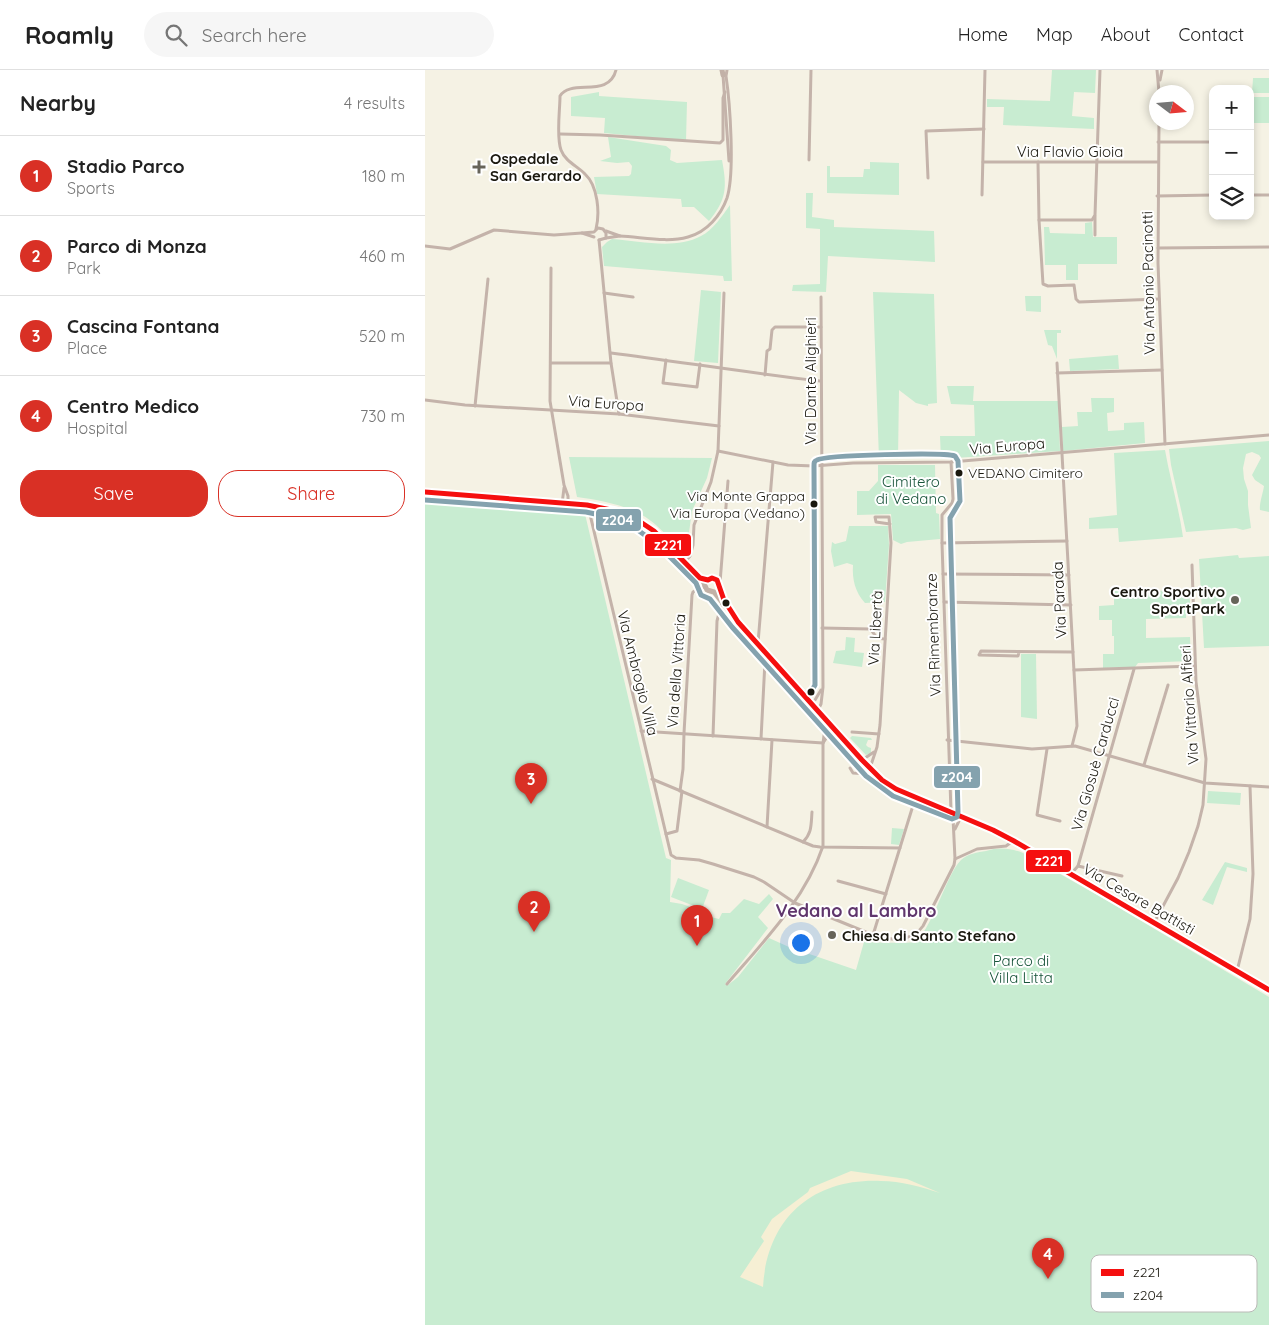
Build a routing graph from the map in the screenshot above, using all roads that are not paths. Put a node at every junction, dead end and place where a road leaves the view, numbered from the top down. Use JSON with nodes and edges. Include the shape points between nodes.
{"nodes":[{"id":1,"x":616,"y":70,"type":"edge"},
{"id":2,"x":811,"y":70,"type":"edge"},
{"id":3,"x":985,"y":70,"type":"edge"},
{"id":4,"x":1100,"y":70,"type":"edge"},
{"id":5,"x":1157,"y":70,"type":"edge"},
{"id":6,"x":1163,"y":70,"type":"edge"},
{"id":7,"x":725,"y":72,"type":"edge"},
{"id":8,"x":1159,"y":83,"type":"joint"},
{"id":9,"x":725,"y":92,"type":"junction"},
{"id":10,"x":728,"y":115,"type":"junction"},
{"id":11,"x":983,"y":129,"type":"junction"},
{"id":12,"x":1159,"y":130,"type":"edge"},
{"id":13,"x":559,"y":134,"type":"junction"},
{"id":14,"x":1158,"y":142,"type":"junction"},
{"id":15,"x":1209,"y":142,"type":"edge"},
{"id":16,"x":809,"y":160,"type":"dead end"},
{"id":17,"x":1096,"y":161,"type":"junction"},
{"id":18,"x":983,"y":162,"type":"junction"},
{"id":19,"x":1038,"y":162,"type":"junction"},
{"id":20,"x":1158,"y":162,"type":"junction"},
{"id":21,"x":928,"y":178,"type":"dead end"},
{"id":22,"x":982,"y":195,"type":"dead end"},
{"id":23,"x":1209,"y":195,"type":"edge"},
{"id":24,"x":1254,"y":195,"type":"edge"},
{"id":25,"x":1269,"y":195,"type":"edge"},
{"id":26,"x":1157,"y":196,"type":"junction"},
{"id":27,"x":1095,"y":215,"type":"junction"},
{"id":28,"x":1039,"y":220,"type":"junction"},
{"id":29,"x":595,"y":230,"type":"junction"},
{"id":30,"x":606,"y":231,"type":"junction"},
{"id":31,"x":582,"y":233,"type":"junction"},
{"id":32,"x":1095,"y":235,"type":"dead end"},
{"id":33,"x":620,"y":236,"type":"junction"},
{"id":34,"x":594,"y":237,"type":"junction"},
{"id":35,"x":605,"y":238,"type":"junction"},
{"id":36,"x":599,"y":240,"type":"junction"},
{"id":37,"x":425,"y":246,"type":"edge"},
{"id":38,"x":1269,"y":247,"type":"edge"},
{"id":39,"x":1158,"y":248,"type":"junction"},
{"id":40,"x":551,"y":268,"type":"dead end"},
{"id":41,"x":488,"y":279,"type":"dead end"},
{"id":42,"x":604,"y":293,"type":"junction"},
{"id":43,"x":724,"y":294,"type":"dead end"},
{"id":44,"x":633,"y":297,"type":"dead end"},
{"id":45,"x":821,"y":297,"type":"dead end"},
{"id":46,"x":1159,"y":299,"type":"junction"},
{"id":47,"x":821,"y":327,"type":"junction"},
{"id":48,"x":611,"y":353,"type":"junction"},
{"id":49,"x":666,"y":360,"type":"junction"},
{"id":50,"x":551,"y":363,"type":"junction"},
{"id":51,"x":611,"y":363,"type":"junction"},
{"id":52,"x":1057,"y":363,"type":"dead end"},
{"id":53,"x":700,"y":364,"type":"junction"},
{"id":54,"x":721,"y":367,"type":"junction"},
{"id":55,"x":1161,"y":370,"type":"junction"},
{"id":56,"x":1057,"y":373,"type":"junction"},
{"id":57,"x":765,"y":375,"type":"junction"},
{"id":58,"x":820,"y":381,"type":"junction"},
{"id":59,"x":425,"y":400,"type":"edge"},
{"id":60,"x":475,"y":406,"type":"junction"},
{"id":61,"x":552,"y":411,"type":"junction"},
{"id":62,"x":619,"y":414,"type":"junction"},
{"id":63,"x":719,"y":426,"type":"junction"},
{"id":64,"x":1269,"y":435,"type":"edge"},
{"id":65,"x":1165,"y":444,"type":"junction"},
{"id":66,"x":718,"y":451,"type":"junction"},
{"id":67,"x":1062,"y":452,"type":"junction"},
{"id":68,"x":773,"y":462,"type":"junction"},
{"id":69,"x":951,"y":462,"type":"junction"},
{"id":70,"x":821,"y":466,"type":"junction"},
{"id":71,"x":728,"y":481,"type":"dead end"},
{"id":72,"x":425,"y":492,"type":"edge"},
{"id":73,"x":565,"y":504,"type":"junction"},
{"id":74,"x":587,"y":505,"type":"junction"},
{"id":75,"x":889,"y":524,"type":"junction"},
{"id":76,"x":1067,"y":541,"type":"junction"},
{"id":77,"x":942,"y":542,"type":"junction"},
{"id":78,"x":685,"y":563,"type":"junction"},
{"id":79,"x":1192,"y":565,"type":"dead end"},
{"id":80,"x":721,"y":573,"type":"junction"},
{"id":81,"x":943,"y":574,"type":"junction"},
{"id":82,"x":1069,"y":575,"type":"junction"},
{"id":83,"x":706,"y":583,"type":"junction"},
{"id":84,"x":717,"y":588,"type":"junction"},
{"id":85,"x":944,"y":602,"type":"junction"},
{"id":86,"x":724,"y":603,"type":"junction"},
{"id":87,"x":1071,"y":605,"type":"junction"},
{"id":88,"x":822,"y":628,"type":"junction"},
{"id":89,"x":885,"y":639,"type":"junction"},
{"id":90,"x":758,"y":644,"type":"junction"},
{"id":91,"x":1019,"y":652,"type":"junction"},
{"id":92,"x":1073,"y":652,"type":"junction"},
{"id":93,"x":765,"y":661,"type":"dead end"},
{"id":94,"x":1195,"y":666,"type":"junction"},
{"id":95,"x":1134,"y":669,"type":"junction"},
{"id":96,"x":1074,"y":670,"type":"junction"},
{"id":97,"x":1167,"y":685,"type":"dead end"},
{"id":98,"x":823,"y":687,"type":"junction"},
{"id":99,"x":811,"y":702,"type":"junction"},
{"id":100,"x":818,"y":710,"type":"junction"},
{"id":101,"x":826,"y":720,"type":"junction"},
{"id":102,"x":835,"y":730,"type":"junction"},
{"id":103,"x":641,"y":731,"type":"junction"},
{"id":104,"x":852,"y":732,"type":"dead end"},
{"id":105,"x":684,"y":733,"type":"junction"},
{"id":106,"x":879,"y":734,"type":"junction"},
{"id":107,"x":713,"y":736,"type":"junction"},
{"id":108,"x":761,"y":739,"type":"junction"},
{"id":109,"x":772,"y":740,"type":"junction"},
{"id":110,"x":947,"y":740,"type":"junction"},
{"id":111,"x":823,"y":743,"type":"junction"},
{"id":112,"x":1072,"y":746,"type":"junction"},
{"id":113,"x":877,"y":747,"type":"junction"},
{"id":114,"x":1047,"y":749,"type":"junction"},
{"id":115,"x":1110,"y":755,"type":"junction"},
{"id":116,"x":862,"y":760,"type":"junction"},
{"id":117,"x":1145,"y":765,"type":"junction"},
{"id":118,"x":851,"y":768,"type":"dead end"},
{"id":119,"x":870,"y":769,"type":"junction"},
{"id":120,"x":652,"y":779,"type":"junction"},
{"id":121,"x":1205,"y":783,"type":"junction"},
{"id":122,"x":1250,"y":786,"type":"junction"},
{"id":123,"x":1269,"y":787,"type":"edge"},
{"id":124,"x":681,"y":791,"type":"junction"},
{"id":125,"x":915,"y":799,"type":"junction"},
{"id":126,"x":811,"y":812,"type":"dead end"},
{"id":127,"x":951,"y":812,"type":"junction"},
{"id":128,"x":961,"y":816,"type":"junction"},
{"id":129,"x":1060,"y":821,"type":"dead end"},
{"id":130,"x":767,"y":827,"type":"junction"},
{"id":131,"x":954,"y":832,"type":"junction"},
{"id":132,"x":665,"y":834,"type":"junction"},
{"id":133,"x":1014,"y":840,"type":"junction"},
{"id":134,"x":803,"y":842,"type":"junction"},
{"id":135,"x":823,"y":846,"type":"junction"},
{"id":136,"x":900,"y":848,"type":"junction"},
{"id":137,"x":955,"y":859,"type":"junction"},
{"id":138,"x":1078,"y":866,"type":"junction"},
{"id":139,"x":1071,"y":874,"type":"junction"},
{"id":140,"x":1122,"y":876,"type":"dead end"},
{"id":141,"x":838,"y":881,"type":"dead end"},
{"id":142,"x":885,"y":894,"type":"junction"},
{"id":143,"x":795,"y":903,"type":"junction"},
{"id":144,"x":1155,"y":923,"type":"junction"},
{"id":145,"x":873,"y":935,"type":"junction"},
{"id":146,"x":1237,"y":971,"type":"junction"},
{"id":147,"x":727,"y":984,"type":"dead end"},
{"id":148,"x":1269,"y":990,"type":"edge"}],
"edges":[{"from":1,"to":13,"type":"street","via":[[614,78],[605,85],[562,92]]},
{"from":2,"to":16,"type":"street"},
{"from":3,"to":11,"type":"street"},
{"from":4,"to":17,"type":"street"},
{"from":5,"to":6,"type":"street"},
{"from":5,"to":8,"type":"street"},
{"from":6,"to":8,"type":"street"},
{"from":7,"to":9,"type":"street"},
{"from":7,"to":10,"type":"street"},
{"from":9,"to":10,"type":"street"},
{"from":9,"to":13,"type":"street","via":[[721,144]]},
{"from":10,"to":33,"type":"street","via":[[730,177],[727,197],[719,215],[695,235],[673,239]]},
{"from":11,"to":18,"type":"street"},
{"from":11,"to":21,"type":"street","via":[[926,131]]},
{"from":12,"to":14,"type":"street","name":"Via Antonio Pacinotti"},
{"from":13,"to":29,"type":"street","via":[[561,152],[588,177],[596,198]]},
{"from":14,"to":15,"type":"street"},
{"from":14,"to":20,"type":"street","name":"Via Antonio Pacinotti"},
{"from":17,"to":19,"type":"street","name":"Via Flavio Gioia"},
{"from":17,"to":20,"type":"street","name":"Via Flavio Gioia"},
{"from":17,"to":27,"type":"street"},
{"from":18,"to":19,"type":"street","name":"Via Flavio Gioia"},
{"from":18,"to":22,"type":"street"},
{"from":19,"to":28,"type":"street"},
{"from":20,"to":26,"type":"street","name":"Via Antonio Pacinotti"},
{"from":23,"to":26,"type":"street"},
{"from":24,"to":25,"type":"street"},
{"from":26,"to":39,"type":"street","name":"Via Antonio Pacinotti"},
{"from":27,"to":28,"type":"street","via":[[1092,220]]},
{"from":27,"to":32,"type":"street"},
{"from":28,"to":46,"type":"street","via":[[1043,284],[1074,285],[1077,301]]},
{"from":29,"to":30,"type":"street","via":[[601,228]]},
{"from":29,"to":31,"type":"street"},
{"from":29,"to":34,"type":"street"},
{"from":30,"to":33,"type":"street"},
{"from":30,"to":35,"type":"street"},
{"from":31,"to":34,"type":"street"},
{"from":31,"to":37,"type":"street","via":[[559,235],[494,230],[450,249]]},
{"from":33,"to":35,"type":"street"},
{"from":34,"to":36,"type":"street"},
{"from":35,"to":36,"type":"street"},
{"from":36,"to":42,"type":"street"},
{"from":38,"to":39,"type":"street"},
{"from":39,"to":46,"type":"street","name":"Via Antonio Pacinotti"},
{"from":40,"to":50,"type":"street"},
{"from":41,"to":60,"type":"street"},
{"from":42,"to":44,"type":"street"},
{"from":42,"to":48,"type":"street"},
{"from":43,"to":54,"type":"street"},
{"from":45,"to":47,"type":"street","name":"Via Dante Alighieri"},
{"from":46,"to":55,"type":"street","name":"Via Antonio Pacinotti"},
{"from":47,"to":57,"type":"street","via":[[775,327],[767,351]]},
{"from":47,"to":58,"type":"street","name":"Via Dante Alighieri"},
{"from":48,"to":49,"type":"street"},
{"from":48,"to":51,"type":"street"},
{"from":49,"to":53,"type":"street"},
{"from":49,"to":53,"type":"street","via":[[663,383],[697,388]]},
{"from":50,"to":51,"type":"street"},
{"from":50,"to":61,"type":"street"},
{"from":51,"to":62,"type":"street"},
{"from":52,"to":56,"type":"street","name":"Via Parada"},
{"from":53,"to":54,"type":"street"},
{"from":54,"to":57,"type":"street"},
{"from":54,"to":63,"type":"street"},
{"from":55,"to":56,"type":"street"},
{"from":55,"to":65,"type":"street","name":"Via Antonio Pacinotti"},
{"from":56,"to":67,"type":"street","name":"Via Parada"},
{"from":57,"to":58,"type":"street"},
{"from":58,"to":70,"type":"street","name":"Via Dante Alighieri"},
{"from":59,"to":60,"type":"street","name":"Via Europa"},
{"from":60,"to":61,"type":"street","name":"Via Europa"},
{"from":61,"to":62,"type":"street","name":"Via Europa"},
{"from":61,"to":73,"type":"street"},
{"from":62,"to":63,"type":"street","name":"Via Europa"},
{"from":63,"to":66,"type":"street"},
{"from":64,"to":65,"type":"street","name":"Via Europa"},
{"from":65,"to":67,"type":"street","name":"Via Europa"},
{"from":66,"to":68,"type":"street","name":"Via Europa"},
{"from":66,"to":78,"type":"street"},
{"from":67,"to":69,"type":"street","name":"Via Europa"},
{"from":67,"to":76,"type":"street","name":"Via Parada"},
{"from":68,"to":70,"type":"street","name":"Via Europa"},
{"from":68,"to":90,"type":"street"},
{"from":69,"to":70,"type":"street","name":"Via Europa"},
{"from":69,"to":77,"type":"street","name":"Via Rimembranze","via":[[953,498],[942,514]]},
{"from":70,"to":88,"type":"street","name":"Via Dante Alighieri"},
{"from":71,"to":80,"type":"street"},
{"from":72,"to":73,"type":"main road","name":"Via Cesare Battisti"},
{"from":73,"to":74,"type":"main road","name":"Via Cesare Battisti"},
{"from":74,"to":78,"type":"main road","name":"Via Cesare Battisti","via":[[636,519],[661,537]]},
{"from":74,"to":103,"type":"street","name":"Via Ambrogio Villa"},
{"from":75,"to":75,"type":"street","via":[[876,522],[875,517],[889,517]]},
{"from":75,"to":89,"type":"street","name":"Via Libertà","via":[[891,543]]},
{"from":76,"to":77,"type":"street"},
{"from":76,"to":82,"type":"street","name":"Via Parada"},
{"from":77,"to":81,"type":"street","name":"Via Rimembranze"},
{"from":78,"to":83,"type":"main road","name":"Via Cesare Battisti"},
{"from":79,"to":94,"type":"street","name":"Via Vittorio Alfieri"},
{"from":80,"to":83,"type":"street"},
{"from":80,"to":84,"type":"street"},
{"from":81,"to":82,"type":"street"},
{"from":81,"to":85,"type":"street","name":"Via Rimembranze"},
{"from":82,"to":87,"type":"street","name":"Via Parada"},
{"from":83,"to":84,"type":"main road","name":"Via Cesare Battisti","via":[[709,591]]},
{"from":83,"to":84,"type":"main road","name":"Via Cesare Battisti","via":[[717,580]]},
{"from":83,"to":105,"type":"street","name":"Via della Vittoria","via":[[693,592]]},
{"from":84,"to":86,"type":"main road","name":"Via Cesare Battisti"},
{"from":85,"to":87,"type":"street"},
{"from":85,"to":110,"type":"street","name":"Via Rimembranze"},
{"from":86,"to":90,"type":"main road","name":"Via Cesare Battisti"},
{"from":86,"to":107,"type":"street","via":[[717,621]]},
{"from":87,"to":92,"type":"street","name":"Via Parada"},
{"from":88,"to":89,"type":"street","via":[[869,629],[878,639]]},
{"from":88,"to":98,"type":"street","name":"Via Dante Alighieri"},
{"from":89,"to":106,"type":"street","name":"Via Libertà"},
{"from":90,"to":99,"type":"main road","name":"Via Cesare Battisti"},
{"from":91,"to":91,"type":"street","via":[[981,651],[979,655],[1018,656]]},
{"from":91,"to":92,"type":"street"},
{"from":92,"to":96,"type":"street","name":"Via Parada"},
{"from":93,"to":108,"type":"street"},
{"from":94,"to":95,"type":"street"},
{"from":94,"to":121,"type":"street","name":"Via Vittorio Alfieri","via":[[1206,758]]},
{"from":95,"to":96,"type":"street"},
{"from":95,"to":115,"type":"street","name":"Via Giosuè Carducci"},
{"from":96,"to":112,"type":"street","name":"Via Parada","via":[[1077,726]]},
{"from":97,"to":117,"type":"street"},
{"from":98,"to":99,"type":"street"},
{"from":98,"to":100,"type":"street","name":"Via Dante Alighieri"},
{"from":99,"to":100,"type":"main road","name":"Via Cesare Battisti"},
{"from":100,"to":101,"type":"main road","name":"Via Cesare Battisti"},
{"from":101,"to":102,"type":"main road","name":"Via Cesare Battisti"},
{"from":101,"to":111,"type":"street"},
{"from":102,"to":111,"type":"street"},
{"from":102,"to":116,"type":"main road","name":"Via Cesare Battisti"},
{"from":103,"to":105,"type":"street"},
{"from":103,"to":120,"type":"street","name":"Via Ambrogio Villa"},
{"from":104,"to":106,"type":"street"},
{"from":105,"to":107,"type":"street"},
{"from":105,"to":124,"type":"street","name":"Via della Vittoria"},
{"from":106,"to":113,"type":"street","name":"Via Libertà"},
{"from":107,"to":108,"type":"street"},
{"from":108,"to":109,"type":"street"},
{"from":109,"to":111,"type":"street"},
{"from":109,"to":130,"type":"street"},
{"from":110,"to":114,"type":"street"},
{"from":110,"to":127,"type":"street","name":"Via Rimembranze"},
{"from":111,"to":135,"type":"street"},
{"from":112,"to":114,"type":"street"},
{"from":112,"to":115,"type":"street"},
{"from":113,"to":116,"type":"street","via":[[874,754]]},
{"from":113,"to":119,"type":"street","name":"Via Libertà"},
{"from":114,"to":129,"type":"street","via":[[1037,815]]},
{"from":115,"to":117,"type":"street"},
{"from":115,"to":138,"type":"street","name":"Via Giosuè Carducci"},
{"from":116,"to":119,"type":"main road","name":"Via Cesare Battisti"},
{"from":117,"to":121,"type":"street"},
{"from":118,"to":119,"type":"street","via":[[853,773],[861,774],[868,774]]},
{"from":119,"to":125,"type":"main road","name":"Via Cesare Battisti"},
{"from":120,"to":124,"type":"street"},
{"from":120,"to":132,"type":"street","name":"Via Ambrogio Villa"},
{"from":121,"to":122,"type":"street"},
{"from":121,"to":144,"type":"street","name":"Via Vittorio Alfieri","via":[[1197,829],[1178,878]]},
{"from":122,"to":123,"type":"street"},
{"from":122,"to":146,"type":"street","via":[[1253,874],[1250,919]]},
{"from":124,"to":130,"type":"street"},
{"from":124,"to":132,"type":"street","name":"Via della Vittoria","via":[[677,831]]},
{"from":125,"to":127,"type":"main road","name":"Via Cesare Battisti"},
{"from":125,"to":136,"type":"street"},
{"from":126,"to":134,"type":"street","via":[[811,829]]},
{"from":127,"to":128,"type":"main road","name":"Via Cesare Battisti"},
{"from":127,"to":131,"type":"street","name":"Via Rimembranze"},
{"from":128,"to":131,"type":"street"},
{"from":128,"to":133,"type":"main road","name":"Via Cesare Battisti"},
{"from":130,"to":134,"type":"street"},
{"from":131,"to":137,"type":"street","name":"Via Rimembranze"},
{"from":132,"to":143,"type":"street","name":"Via Ambrogio Villa","via":[[673,858],[699,860],[754,878]]},
{"from":133,"to":137,"type":"street","via":[[1006,846],[977,849]]},
{"from":133,"to":139,"type":"main road","name":"Via Cesare Battisti"},
{"from":134,"to":135,"type":"street"},
{"from":135,"to":136,"type":"street"},
{"from":135,"to":143,"type":"street"},
{"from":136,"to":142,"type":"street"},
{"from":137,"to":145,"type":"street","via":[[918,933],[905,939]]},
{"from":138,"to":139,"type":"street","name":"Via Giosuè Carducci"},
{"from":138,"to":140,"type":"street"},
{"from":139,"to":144,"type":"main road","name":"Via Cesare Battisti"},
{"from":141,"to":142,"type":"street"},
{"from":142,"to":145,"type":"street"},
{"from":143,"to":145,"type":"street"},
{"from":143,"to":147,"type":"street"},
{"from":144,"to":146,"type":"main road","name":"Via Cesare Battisti"},
{"from":146,"to":148,"type":"main road","name":"Via Cesare Battisti"}]}
